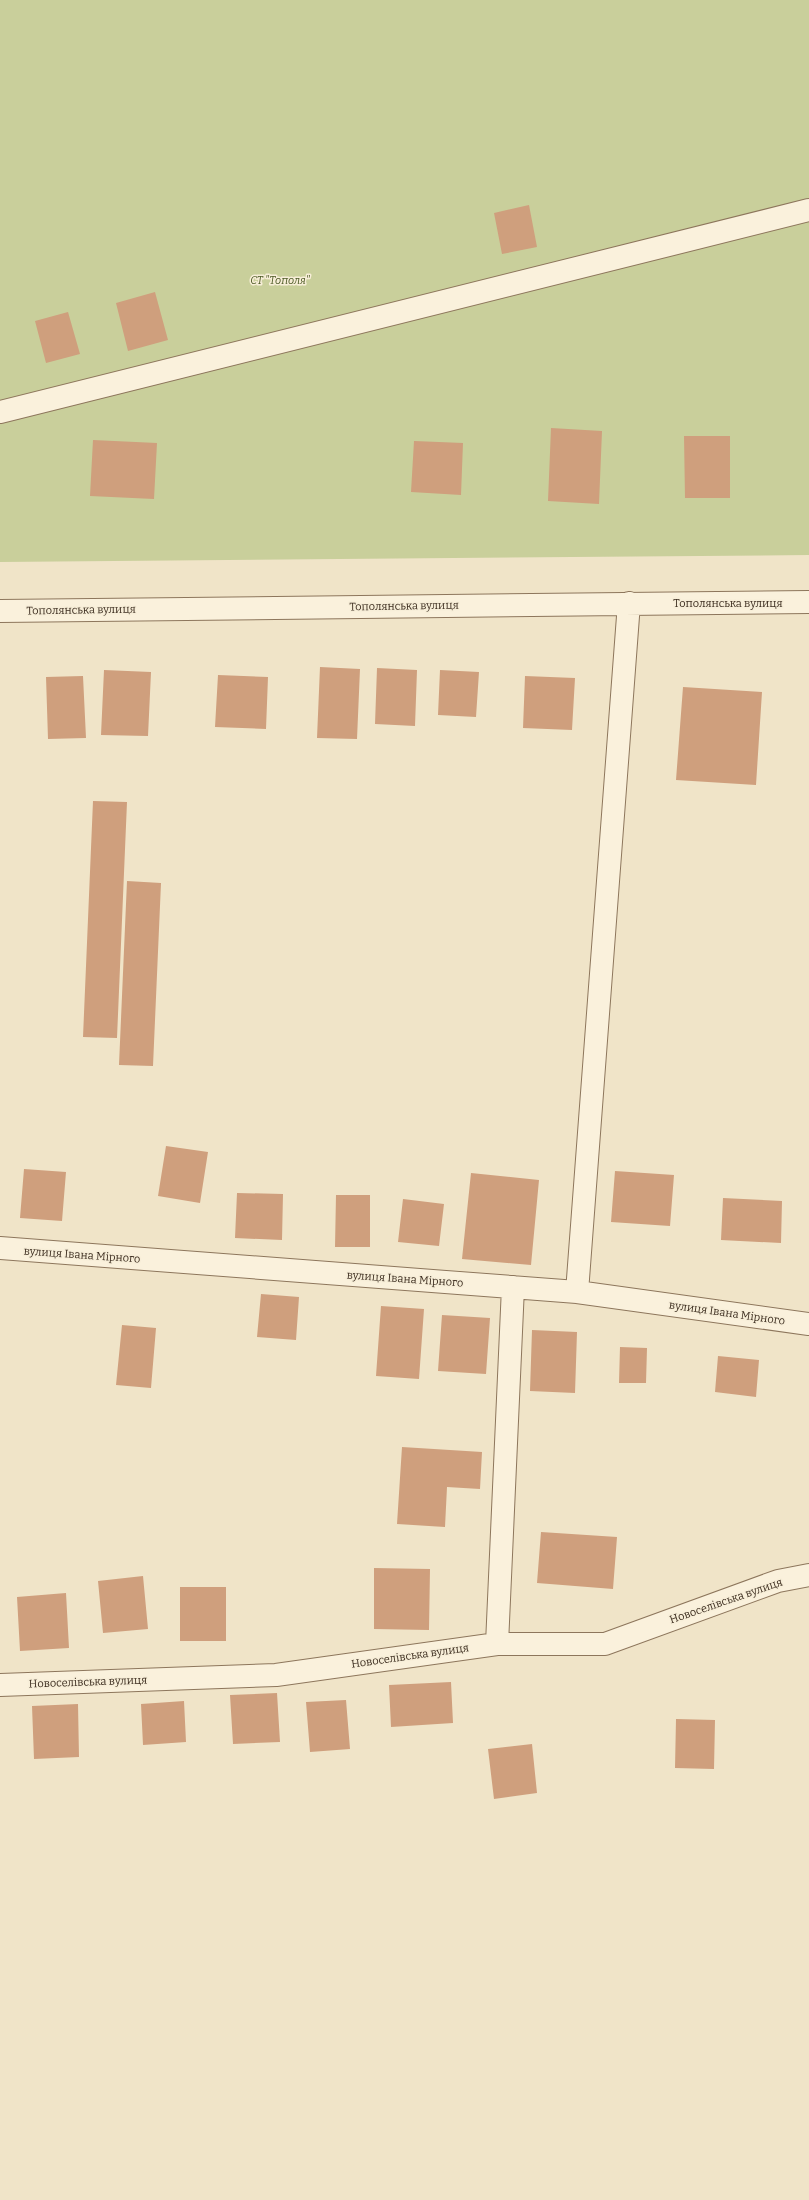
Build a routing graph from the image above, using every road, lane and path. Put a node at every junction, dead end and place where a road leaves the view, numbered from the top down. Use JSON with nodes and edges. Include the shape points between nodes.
{"nodes":[{"id":1,"x":809,"y":210,"type":"edge"},
{"id":2,"x":0,"y":412,"type":"edge"},
{"id":3,"x":809,"y":602,"type":"edge"},
{"id":4,"x":629,"y":603,"type":"junction"},
{"id":5,"x":0,"y":611,"type":"edge"},
{"id":6,"x":0,"y":1248,"type":"edge"},
{"id":7,"x":514,"y":1287,"type":"junction"},
{"id":8,"x":577,"y":1292,"type":"junction"},
{"id":9,"x":809,"y":1324,"type":"edge"},
{"id":10,"x":809,"y":1575,"type":"edge"},
{"id":11,"x":498,"y":1644,"type":"junction"},
{"id":12,"x":0,"y":1685,"type":"edge"}],
"edges":[{"from":1,"to":2,"type":"street"},
{"from":3,"to":4,"type":"street","name":"Тополянська вулиця"},
{"from":4,"to":5,"type":"street","name":"Тополянська вулиця"},
{"from":4,"to":8,"type":"street"},
{"from":6,"to":7,"type":"street","name":"вулиця Івана Мірного"},
{"from":7,"to":8,"type":"street","name":"вулиця Івана Мірного"},
{"from":7,"to":11,"type":"street"},
{"from":8,"to":9,"type":"street","name":"вулиця Івана Мірного"},
{"from":10,"to":11,"type":"street","name":"Новоселівська вулиця","via":[[778,1581],[605,1644]]},
{"from":11,"to":12,"type":"street","name":"Новоселівська вулиця","via":[[276,1675]]}]}
